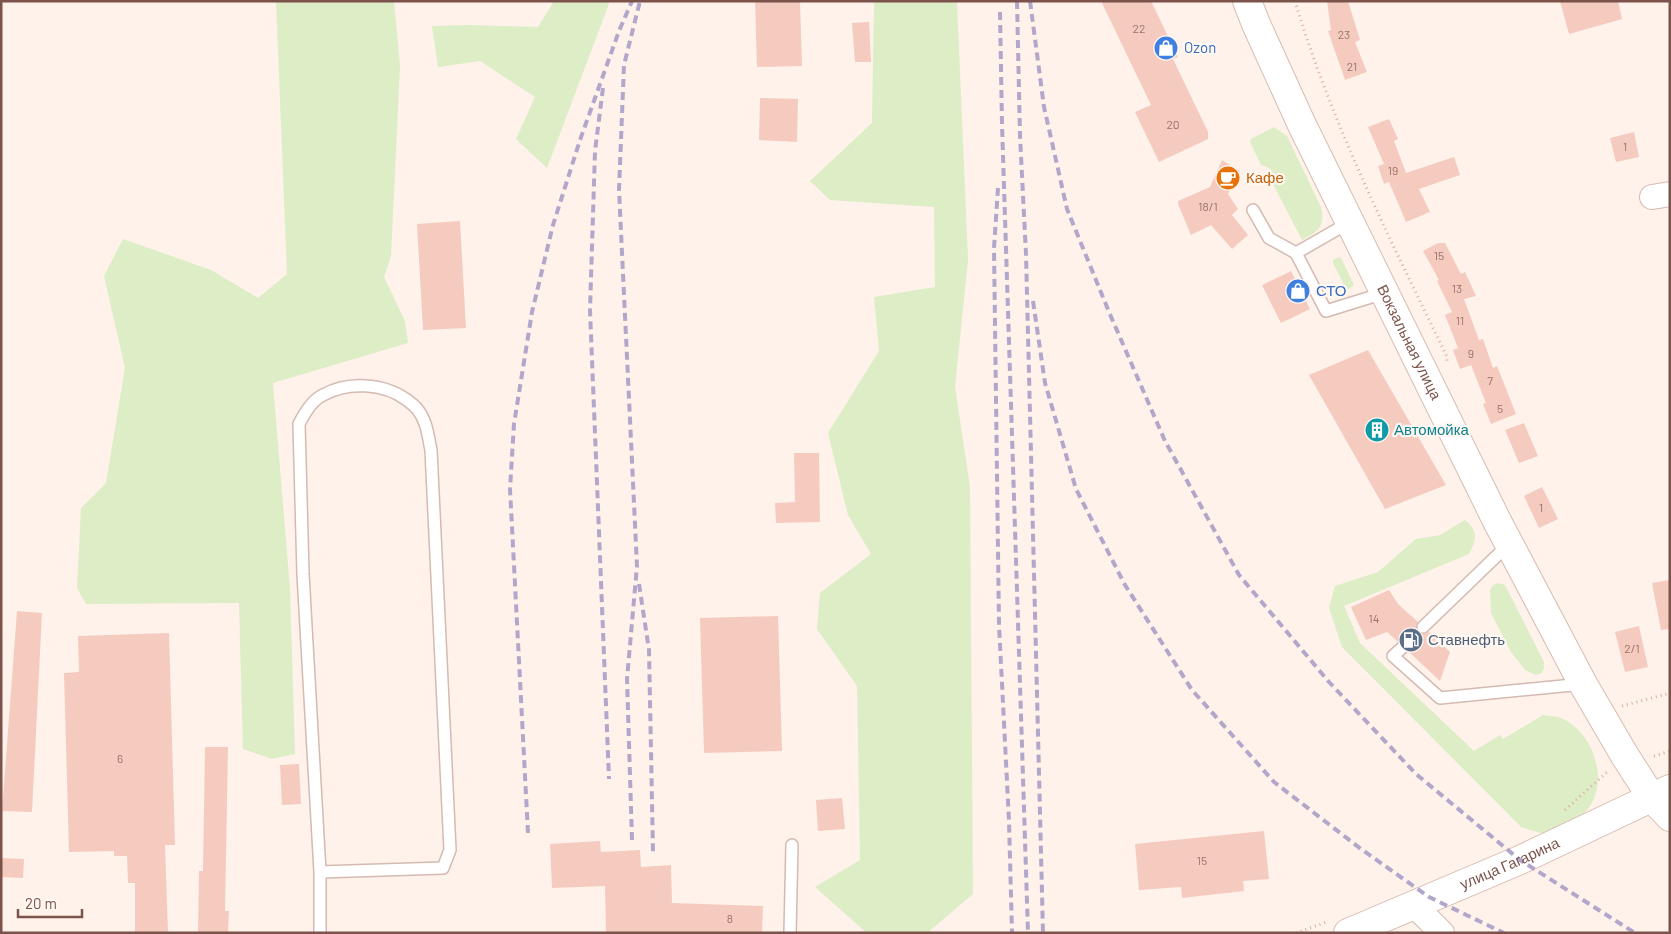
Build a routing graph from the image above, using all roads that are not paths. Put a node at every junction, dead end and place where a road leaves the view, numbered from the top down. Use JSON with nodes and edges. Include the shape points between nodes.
{"nodes":[{"id":1,"x":1248,"y":1,"type":"edge"},
{"id":2,"x":1253,"y":210,"type":"dead end"},
{"id":3,"x":1350,"y":222,"type":"junction"},
{"id":4,"x":1296,"y":253,"type":"junction"},
{"id":5,"x":1384,"y":292,"type":"junction"},
{"id":6,"x":1509,"y":544,"type":"junction"},
{"id":7,"x":1423,"y":626,"type":"dead end"},
{"id":8,"x":1403,"y":646,"type":"dead end"},
{"id":9,"x":1584,"y":684,"type":"junction"},
{"id":10,"x":1661,"y":793,"type":"edge"},
{"id":11,"x":1670,"y":817,"type":"edge"},
{"id":12,"x":792,"y":845,"type":"dead end"},
{"id":13,"x":320,"y":872,"type":"junction"},
{"id":14,"x":1413,"y":904,"type":"junction"},
{"id":15,"x":320,"y":933,"type":"edge"},
{"id":16,"x":790,"y":933,"type":"edge"},
{"id":17,"x":1348,"y":933,"type":"edge"},
{"id":18,"x":1442,"y":933,"type":"edge"}],
"edges":[{"from":1,"to":3,"type":"main road","name":"Вокзальная улица","via":[[1302,125]]},
{"from":2,"to":4,"type":"lane","via":[[1269,238]]},
{"from":3,"to":4,"type":"lane"},
{"from":3,"to":5,"type":"main road","name":"Вокзальная улица"},
{"from":4,"to":5,"type":"lane","via":[[1326,311]]},
{"from":5,"to":6,"type":"main road","name":"Вокзальная улица"},
{"from":6,"to":7,"type":"lane"},
{"from":6,"to":9,"type":"main road","name":"Вокзальная улица"},
{"from":8,"to":9,"type":"lane","via":[[1393,656],[1440,698]]},
{"from":9,"to":10,"type":"main road","name":"Вокзальная улица","via":[[1625,756]]},
{"from":10,"to":11,"type":"main road","name":"Вокзальная улица"},
{"from":10,"to":14,"type":"main road","name":"улица Гагарина","via":[[1520,860]]},
{"from":12,"to":16,"type":"lane"},
{"from":13,"to":13,"type":"lane","via":[[299,424],[304,412],[322,395],[344,388],[372,386],[396,392],[417,408],[426,424],[431,450],[450,850],[442,868]]},
{"from":13,"to":15,"type":"lane"},
{"from":14,"to":17,"type":"main road","name":"улица Гагарина"},
{"from":14,"to":18,"type":"street"}]}
